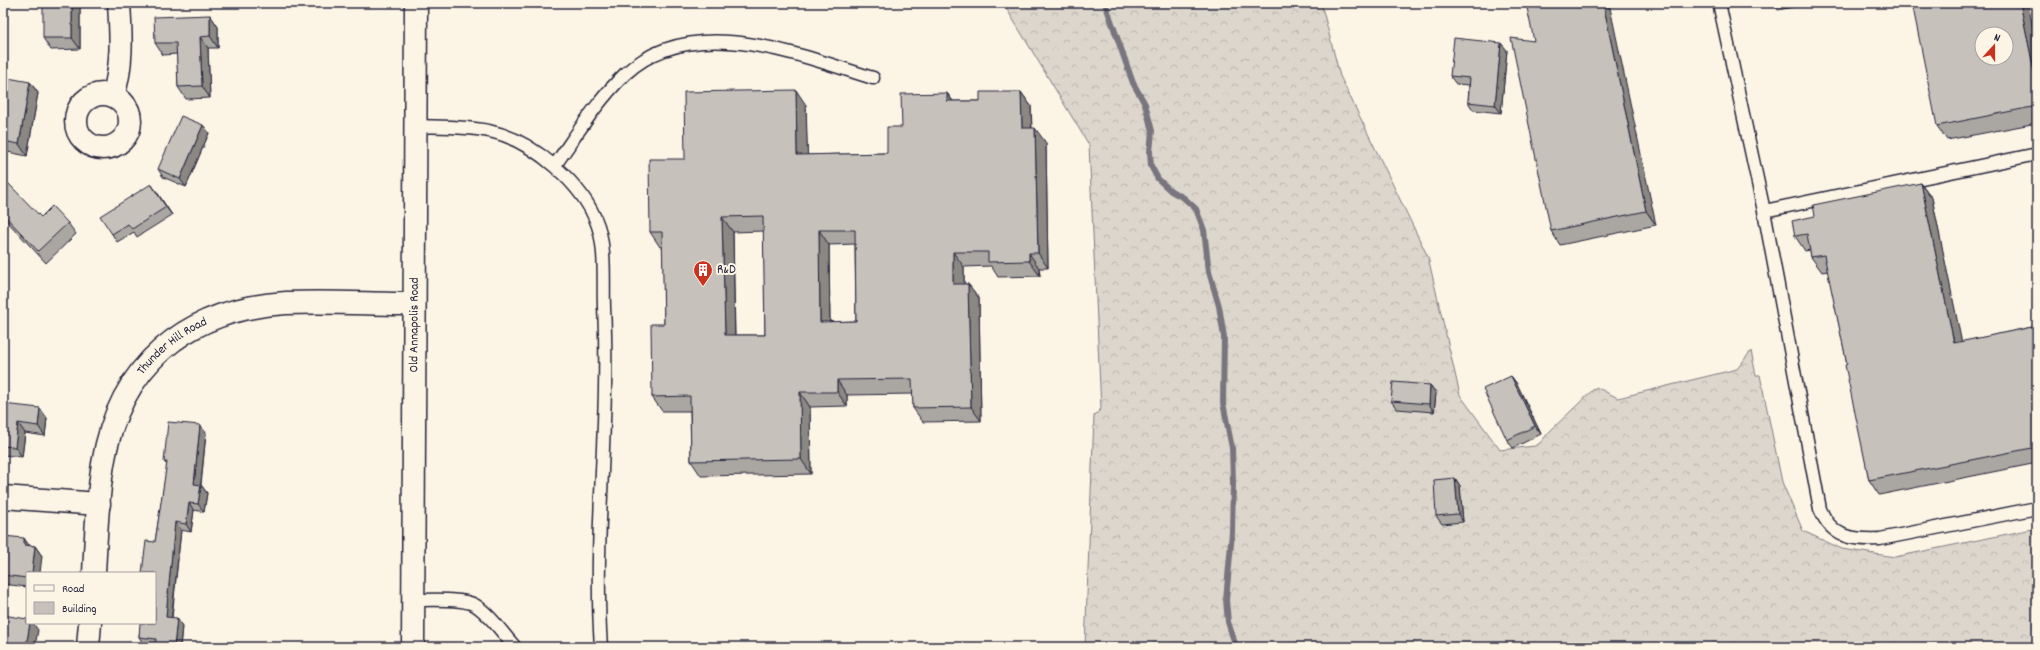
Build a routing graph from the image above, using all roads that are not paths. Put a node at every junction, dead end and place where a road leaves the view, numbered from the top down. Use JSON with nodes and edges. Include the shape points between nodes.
{"nodes":[{"id":1,"x":119,"y":3,"type":"edge"},
{"id":2,"x":416,"y":3,"type":"edge"},
{"id":3,"x":1719,"y":3,"type":"edge"},
{"id":4,"x":873,"y":78,"type":"dead end"},
{"id":5,"x":113,"y":96,"type":"dead end"},
{"id":6,"x":414,"y":126,"type":"junction"},
{"id":7,"x":2037,"y":154,"type":"edge"},
{"id":8,"x":555,"y":165,"type":"junction"},
{"id":9,"x":1764,"y":211,"type":"junction"},
{"id":10,"x":413,"y":304,"type":"junction"},
{"id":11,"x":3,"y":497,"type":"edge"},
{"id":12,"x":99,"y":504,"type":"junction"},
{"id":13,"x":2037,"y":508,"type":"edge"},
{"id":14,"x":94,"y":572,"type":"edge"},
{"id":15,"x":414,"y":600,"type":"junction"},
{"id":16,"x":90,"y":624,"type":"edge"},
{"id":17,"x":88,"y":647,"type":"edge"},
{"id":18,"x":413,"y":647,"type":"edge"},
{"id":19,"x":515,"y":647,"type":"edge"},
{"id":20,"x":601,"y":647,"type":"edge"}],
"edges":[{"from":1,"to":5,"type":"street","via":[[122,52],[119,78]]},
{"from":2,"to":6,"type":"street","name":"Old Annapolis Road"},
{"from":3,"to":9,"type":"lane"},
{"from":4,"to":8,"type":"lane","via":[[788,52],[744,43],[709,41],[675,47],[652,56],[626,73],[599,101]]},
{"from":6,"to":8,"type":"lane","via":[[489,132],[510,139]]},
{"from":6,"to":10,"type":"street","name":"Old Annapolis Road"},
{"from":7,"to":9,"type":"lane"},
{"from":8,"to":20,"type":"lane","via":[[575,187],[586,205],[598,226],[602,247],[606,350],[599,550],[598,613]]},
{"from":9,"to":13,"type":"lane","via":[[1818,501],[1825,521],[1840,535],[1857,540],[1880,539]]},
{"from":10,"to":12,"type":"street","name":"Thunder Hill Road","via":[[285,304],[248,308],[195,326],[169,342],[148,362],[122,401],[110,432],[104,458]]},
{"from":10,"to":15,"type":"street","name":"Old Annapolis Road"},
{"from":11,"to":12,"type":"street"},
{"from":12,"to":14,"type":"street","name":"Thunder Hill Road"},
{"from":15,"to":18,"type":"street","name":"Old Annapolis Road"},
{"from":15,"to":19,"type":"lane","via":[[450,600],[474,604],[488,615]]},
{"from":16,"to":17,"type":"street"}]}
